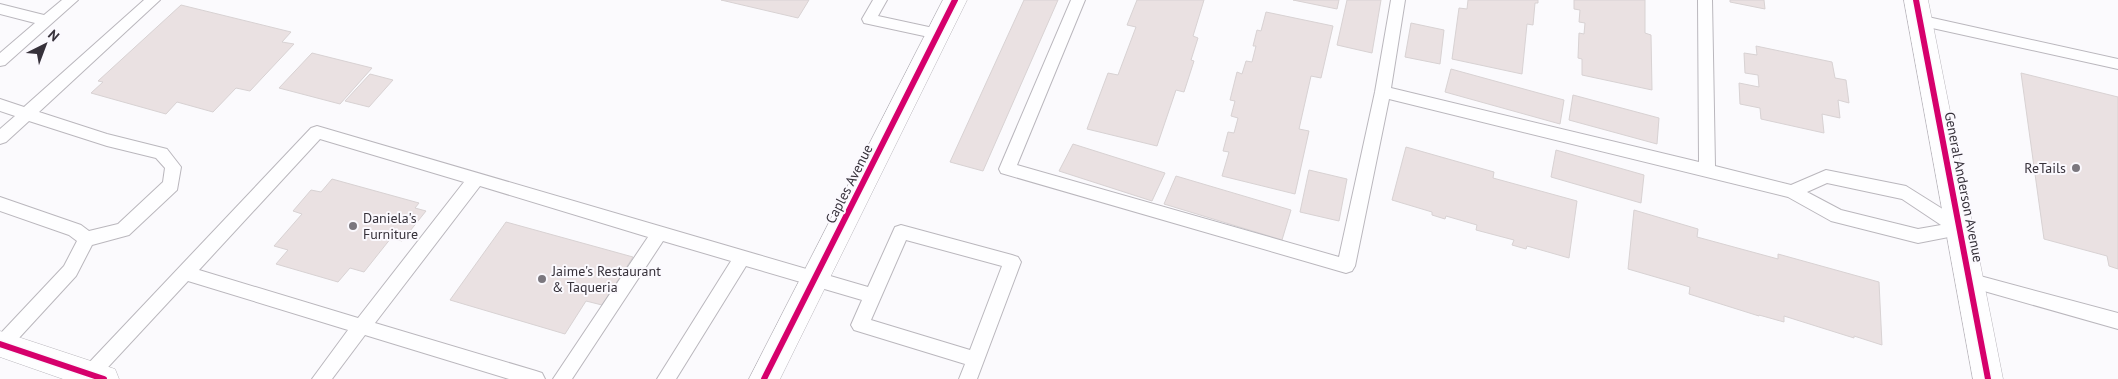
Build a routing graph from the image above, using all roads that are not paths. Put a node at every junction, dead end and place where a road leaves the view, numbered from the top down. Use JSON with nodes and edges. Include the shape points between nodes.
{"nodes":[{"id":1,"x":71,"y":0,"type":"edge"},
{"id":2,"x":154,"y":0,"type":"edge"},
{"id":3,"x":880,"y":0,"type":"edge"},
{"id":4,"x":955,"y":0,"type":"edge"},
{"id":5,"x":1078,"y":0,"type":"edge"},
{"id":6,"x":1398,"y":0,"type":"edge"},
{"id":7,"x":1704,"y":0,"type":"edge"},
{"id":8,"x":0,"y":9,"type":"edge"},
{"id":9,"x":1918,"y":10,"type":"edge"},
{"id":10,"x":47,"y":21,"type":"junction"},
{"id":11,"x":938,"y":34,"type":"junction"},
{"id":12,"x":0,"y":61,"type":"edge"},
{"id":13,"x":2118,"y":64,"type":"edge"},
{"id":14,"x":1383,"y":92,"type":"junction"},
{"id":15,"x":0,"y":105,"type":"edge"},
{"id":16,"x":27,"y":114,"type":"junction"},
{"id":17,"x":0,"y":138,"type":"edge"},
{"id":18,"x":1707,"y":170,"type":"junction"},
{"id":19,"x":476,"y":180,"type":"junction"},
{"id":20,"x":1792,"y":192,"type":"junction"},
{"id":21,"x":0,"y":204,"type":"edge"},
{"id":22,"x":1959,"y":228,"type":"junction"},
{"id":23,"x":659,"y":234,"type":"junction"},
{"id":24,"x":86,"y":239,"type":"junction"},
{"id":25,"x":742,"y":258,"type":"junction"},
{"id":26,"x":185,"y":273,"type":"junction"},
{"id":27,"x":814,"y":280,"type":"junction"},
{"id":28,"x":1969,"y":280,"type":"junction"},
{"id":29,"x":873,"y":296,"type":"junction"},
{"id":30,"x":2118,"y":321,"type":"edge"},
{"id":31,"x":361,"y":326,"type":"junction"},
{"id":32,"x":0,"y":345,"type":"edge"},
{"id":33,"x":975,"y":359,"type":"junction"},
{"id":34,"x":97,"y":377,"type":"edge"},
{"id":35,"x":321,"y":379,"type":"edge"},
{"id":36,"x":536,"y":379,"type":"edge"},
{"id":37,"x":562,"y":379,"type":"edge"},
{"id":38,"x":666,"y":379,"type":"edge"},
{"id":39,"x":764,"y":379,"type":"edge"},
{"id":40,"x":968,"y":379,"type":"edge"},
{"id":41,"x":1988,"y":379,"type":"edge"}],
"edges":[{"from":1,"to":10,"type":"lane"},
{"from":2,"to":16,"type":"lane"},
{"from":3,"to":11,"type":"lane","via":[[869,19]]},
{"from":4,"to":11,"type":"street","name":"Caples Avenue"},
{"from":5,"to":14,"type":"lane","via":[[1007,169],[1346,266]]},
{"from":6,"to":14,"type":"lane"},
{"from":7,"to":18,"type":"lane"},
{"from":8,"to":10,"type":"lane"},
{"from":9,"to":13,"type":"lane"},
{"from":9,"to":22,"type":"street","name":"General Anderson Avenue"},
{"from":10,"to":12,"type":"lane"},
{"from":11,"to":27,"type":"street","name":"Caples Avenue"},
{"from":14,"to":18,"type":"lane"},
{"from":15,"to":16,"type":"lane"},
{"from":16,"to":17,"type":"lane"},
{"from":16,"to":24,"type":"lane","via":[[161,154],[174,167],[171,185],[123,230]]},
{"from":18,"to":20,"type":"lane"},
{"from":19,"to":23,"type":"lane"},
{"from":19,"to":26,"type":"lane","via":[[317,132]]},
{"from":19,"to":31,"type":"lane"},
{"from":20,"to":22,"type":"lane","via":[[1837,216],[1918,236]]},
{"from":20,"to":22,"type":"lane","via":[[1826,176],[1906,193]]},
{"from":21,"to":24,"type":"lane","via":[[75,230]]},
{"from":22,"to":28,"type":"street","name":"General Anderson Avenue"},
{"from":23,"to":25,"type":"lane"},
{"from":23,"to":37,"type":"lane"},
{"from":24,"to":32,"type":"lane","via":[[70,271]]},
{"from":25,"to":27,"type":"lane"},
{"from":25,"to":38,"type":"lane"},
{"from":26,"to":31,"type":"lane"},
{"from":26,"to":34,"type":"lane"},
{"from":27,"to":29,"type":"lane"},
{"from":27,"to":39,"type":"street","name":"Caples Avenue"},
{"from":28,"to":30,"type":"lane"},
{"from":28,"to":41,"type":"street","name":"General Anderson Avenue"},
{"from":29,"to":33,"type":"lane","via":[[860,325]]},
{"from":29,"to":33,"type":"lane","via":[[901,232],[1012,262]]},
{"from":31,"to":35,"type":"lane"},
{"from":31,"to":36,"type":"lane"},
{"from":32,"to":34,"type":"street"},
{"from":33,"to":40,"type":"lane"}]}
